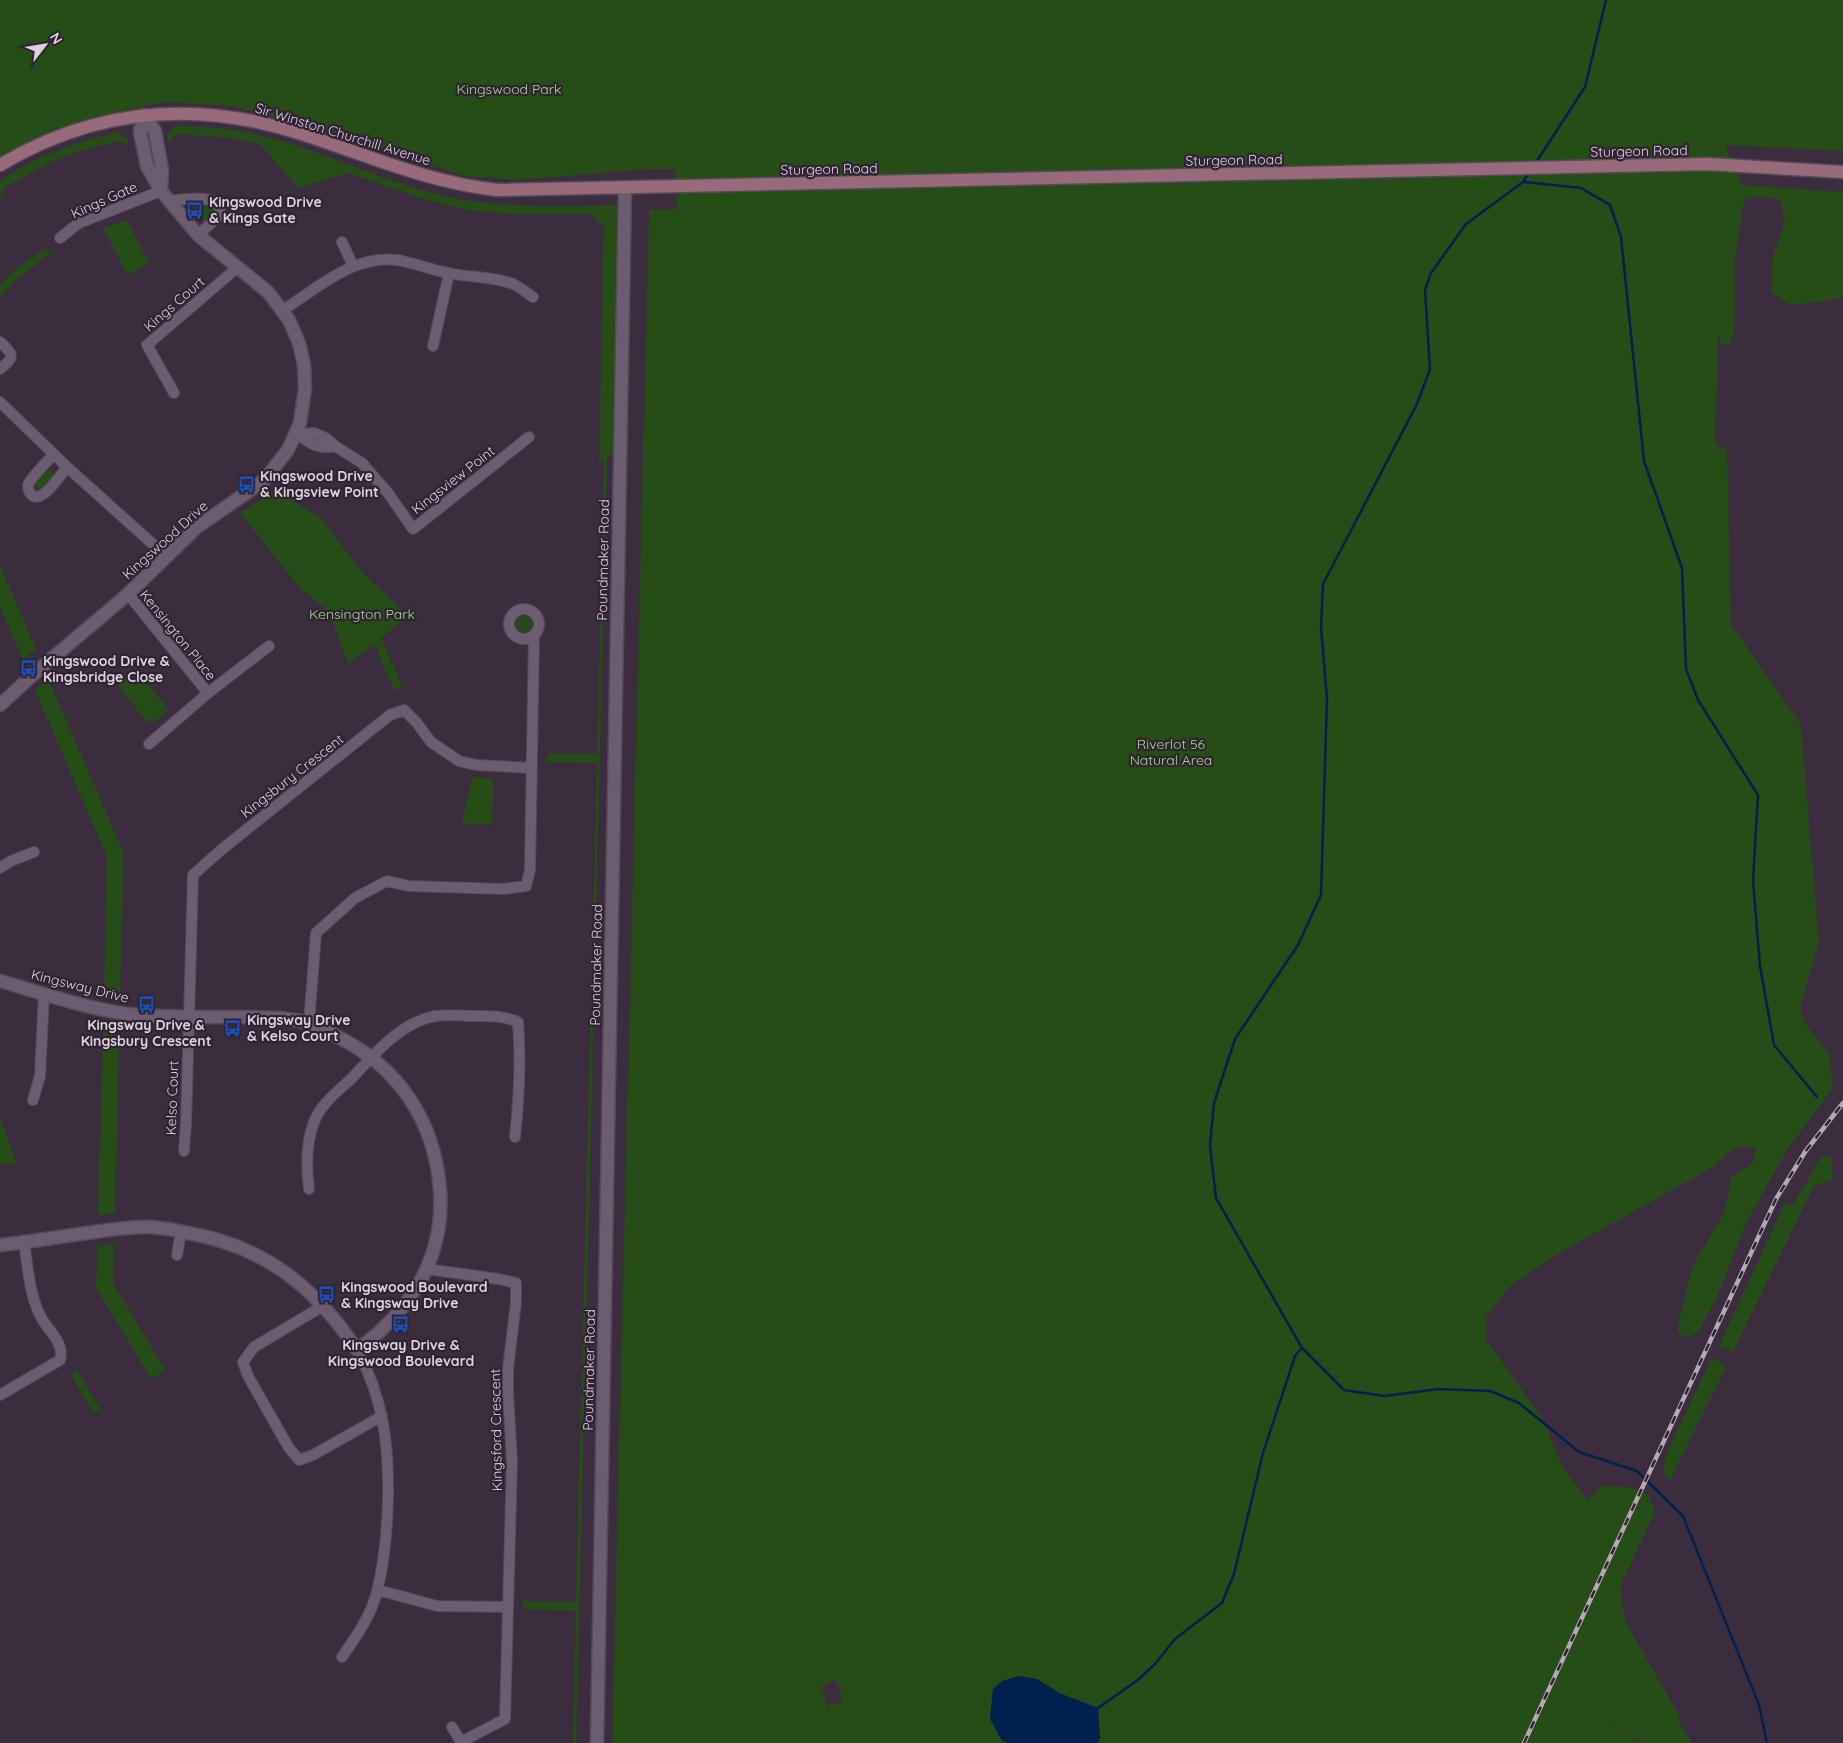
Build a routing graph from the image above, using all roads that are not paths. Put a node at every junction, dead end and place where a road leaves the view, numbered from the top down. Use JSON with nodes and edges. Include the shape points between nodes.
{"nodes":[{"id":1,"x":144,"y":115,"type":"junction"},
{"id":2,"x":0,"y":165,"type":"edge"},
{"id":3,"x":1843,"y":172,"type":"edge"},
{"id":4,"x":625,"y":188,"type":"junction"},
{"id":5,"x":165,"y":196,"type":"junction"},
{"id":6,"x":198,"y":235,"type":"junction"},
{"id":7,"x":60,"y":238,"type":"dead end"},
{"id":8,"x":342,"y":242,"type":"dead end"},
{"id":9,"x":353,"y":266,"type":"junction"},
{"id":10,"x":238,"y":267,"type":"junction"},
{"id":11,"x":449,"y":273,"type":"junction"},
{"id":12,"x":533,"y":297,"type":"dead end"},
{"id":13,"x":283,"y":310,"type":"junction"},
{"id":14,"x":0,"y":342,"type":"edge"},
{"id":15,"x":433,"y":346,"type":"dead end"},
{"id":16,"x":0,"y":369,"type":"edge"},
{"id":17,"x":174,"y":393,"type":"dead end"},
{"id":18,"x":0,"y":402,"type":"edge"},
{"id":19,"x":297,"y":434,"type":"junction"},
{"id":20,"x":529,"y":437,"type":"dead end"},
{"id":21,"x":54,"y":454,"type":"junction"},
{"id":22,"x":67,"y":467,"type":"junction"},
{"id":23,"x":166,"y":556,"type":"junction"},
{"id":24,"x":128,"y":594,"type":"junction"},
{"id":25,"x":534,"y":635,"type":"dead end"},
{"id":26,"x":268,"y":646,"type":"dead end"},
{"id":27,"x":208,"y":693,"type":"junction"},
{"id":28,"x":0,"y":705,"type":"edge"},
{"id":29,"x":149,"y":744,"type":"dead end"},
{"id":30,"x":532,"y":768,"type":"junction"},
{"id":31,"x":34,"y":852,"type":"dead end"},
{"id":32,"x":0,"y":868,"type":"edge"},
{"id":33,"x":0,"y":981,"type":"edge"},
{"id":34,"x":44,"y":994,"type":"junction"},
{"id":35,"x":189,"y":1016,"type":"junction"},
{"id":36,"x":309,"y":1023,"type":"junction"},
{"id":37,"x":372,"y":1057,"type":"junction"},
{"id":38,"x":33,"y":1100,"type":"dead end"},
{"id":39,"x":514,"y":1137,"type":"dead end"},
{"id":40,"x":184,"y":1151,"type":"dead end"},
{"id":41,"x":308,"y":1190,"type":"dead end"},
{"id":42,"x":180,"y":1231,"type":"junction"},
{"id":43,"x":24,"y":1242,"type":"junction"},
{"id":44,"x":0,"y":1245,"type":"edge"},
{"id":45,"x":177,"y":1255,"type":"dead end"},
{"id":46,"x":427,"y":1269,"type":"junction"},
{"id":47,"x":323,"y":1306,"type":"junction"},
{"id":48,"x":357,"y":1350,"type":"junction"},
{"id":49,"x":0,"y":1395,"type":"edge"},
{"id":50,"x":382,"y":1416,"type":"junction"},
{"id":51,"x":378,"y":1590,"type":"junction"},
{"id":52,"x":507,"y":1608,"type":"junction"},
{"id":53,"x":342,"y":1658,"type":"dead end"},
{"id":54,"x":452,"y":1727,"type":"dead end"},
{"id":55,"x":461,"y":1742,"type":"edge"},
{"id":56,"x":597,"y":1743,"type":"edge"}],
"edges":[{"from":1,"to":2,"type":"main road","name":"Sir Winston Churchill Avenue","via":[[69,132]]},
{"from":1,"to":4,"type":"main road","name":"Sir Winston Churchill Avenue","via":[[206,114],[253,120],[416,173],[484,189]]},
{"from":1,"to":5,"type":"street","via":[[155,132]]},
{"from":3,"to":4,"type":"main road","name":"Sturgeon Road","via":[[1707,164]]},
{"from":4,"to":56,"type":"street","name":"Poundmaker Road"},
{"from":5,"to":6,"type":"street","name":"Kingswood Drive"},
{"from":5,"to":6,"type":"street","via":[[216,202],[220,211],[218,217]]},
{"from":5,"to":7,"type":"street","name":"Kings Gate","via":[[79,223]]},
{"from":6,"to":10,"type":"street","name":"Kingswood Drive"},
{"from":8,"to":9,"type":"street"},
{"from":9,"to":11,"type":"street","via":[[375,260],[396,260]]},
{"from":9,"to":13,"type":"street"},
{"from":10,"to":13,"type":"street","name":"Kingswood Drive","via":[[268,292]]},
{"from":10,"to":17,"type":"street","name":"Kings Court","via":[[147,345]]},
{"from":11,"to":12,"type":"street","via":[[498,280],[515,285]]},
{"from":11,"to":15,"type":"street"},
{"from":13,"to":19,"type":"street","name":"Kingswood Drive","via":[[295,331],[304,365],[305,400]]},
{"from":14,"to":16,"type":"street","via":[[12,356]]},
{"from":18,"to":21,"type":"street"},
{"from":19,"to":20,"type":"street","name":"Kingsview Point","via":[[324,449],[335,446],[362,463],[413,529]]},
{"from":19,"to":23,"type":"street","name":"Kingswood Drive","via":[[265,479],[208,519]]},
{"from":21,"to":22,"type":"street"},
{"from":21,"to":22,"type":"street","via":[[30,482],[31,494],[43,495]]},
{"from":22,"to":23,"type":"street"},
{"from":23,"to":24,"type":"street","name":"Kingswood Drive"},
{"from":24,"to":27,"type":"street","name":"Kensington Place"},
{"from":24,"to":28,"type":"street","name":"Kingswood Drive"},
{"from":25,"to":30,"type":"street"},
{"from":26,"to":27,"type":"street","name":"Kensington Place"},
{"from":27,"to":29,"type":"street","name":"Kensington Place"},
{"from":30,"to":35,"type":"street","name":"Kingsbury Crescent","via":[[476,766],[458,761],[431,742],[404,710],[390,715],[193,875]]},
{"from":30,"to":36,"type":"street","via":[[530,870],[526,886],[503,889],[409,886],[387,881],[355,898],[316,933]]},
{"from":31,"to":32,"type":"street"},
{"from":33,"to":34,"type":"street","name":"Kingsway Drive"},
{"from":34,"to":35,"type":"street","name":"Kingsway Drive","via":[[129,1014]]},
{"from":34,"to":38,"type":"street","via":[[40,1076]]},
{"from":35,"to":36,"type":"street","name":"Kingsway Drive","via":[[274,1018]]},
{"from":35,"to":40,"type":"street","name":"Kelso Court"},
{"from":36,"to":37,"type":"street","name":"Kingsway Drive"},
{"from":37,"to":39,"type":"street","via":[[404,1028],[433,1017],[504,1016],[518,1022]]},
{"from":37,"to":41,"type":"street","via":[[314,1120],[306,1170]]},
{"from":37,"to":46,"type":"street","name":"Kingsway Drive","via":[[406,1093],[422,1119],[432,1148],[439,1178],[440,1209],[436,1240]]},
{"from":42,"to":43,"type":"street","via":[[138,1227]]},
{"from":42,"to":45,"type":"street"},
{"from":42,"to":47,"type":"street","via":[[208,1236],[268,1260],[291,1275]]},
{"from":43,"to":44,"type":"street"},
{"from":43,"to":49,"type":"street","via":[[32,1295],[41,1318],[62,1353],[60,1360]]},
{"from":46,"to":48,"type":"street","name":"Kingsway Drive","via":[[401,1310]]},
{"from":46,"to":52,"type":"street","name":"Kingsford Crescent","via":[[516,1283],[508,1369],[512,1461]]},
{"from":47,"to":48,"type":"street"},
{"from":47,"to":50,"type":"street","via":[[254,1347],[243,1362],[248,1376],[299,1460]]},
{"from":48,"to":50,"type":"street","via":[[366,1365]]},
{"from":50,"to":51,"type":"street","via":[[389,1469],[387,1525]]},
{"from":51,"to":52,"type":"street","via":[[437,1606]]},
{"from":51,"to":53,"type":"street","via":[[363,1627]]},
{"from":52,"to":55,"type":"street","name":"Kingsford Crescent","via":[[505,1718]]},
{"from":54,"to":55,"type":"street","name":"Kingsford Crescent"}]}
